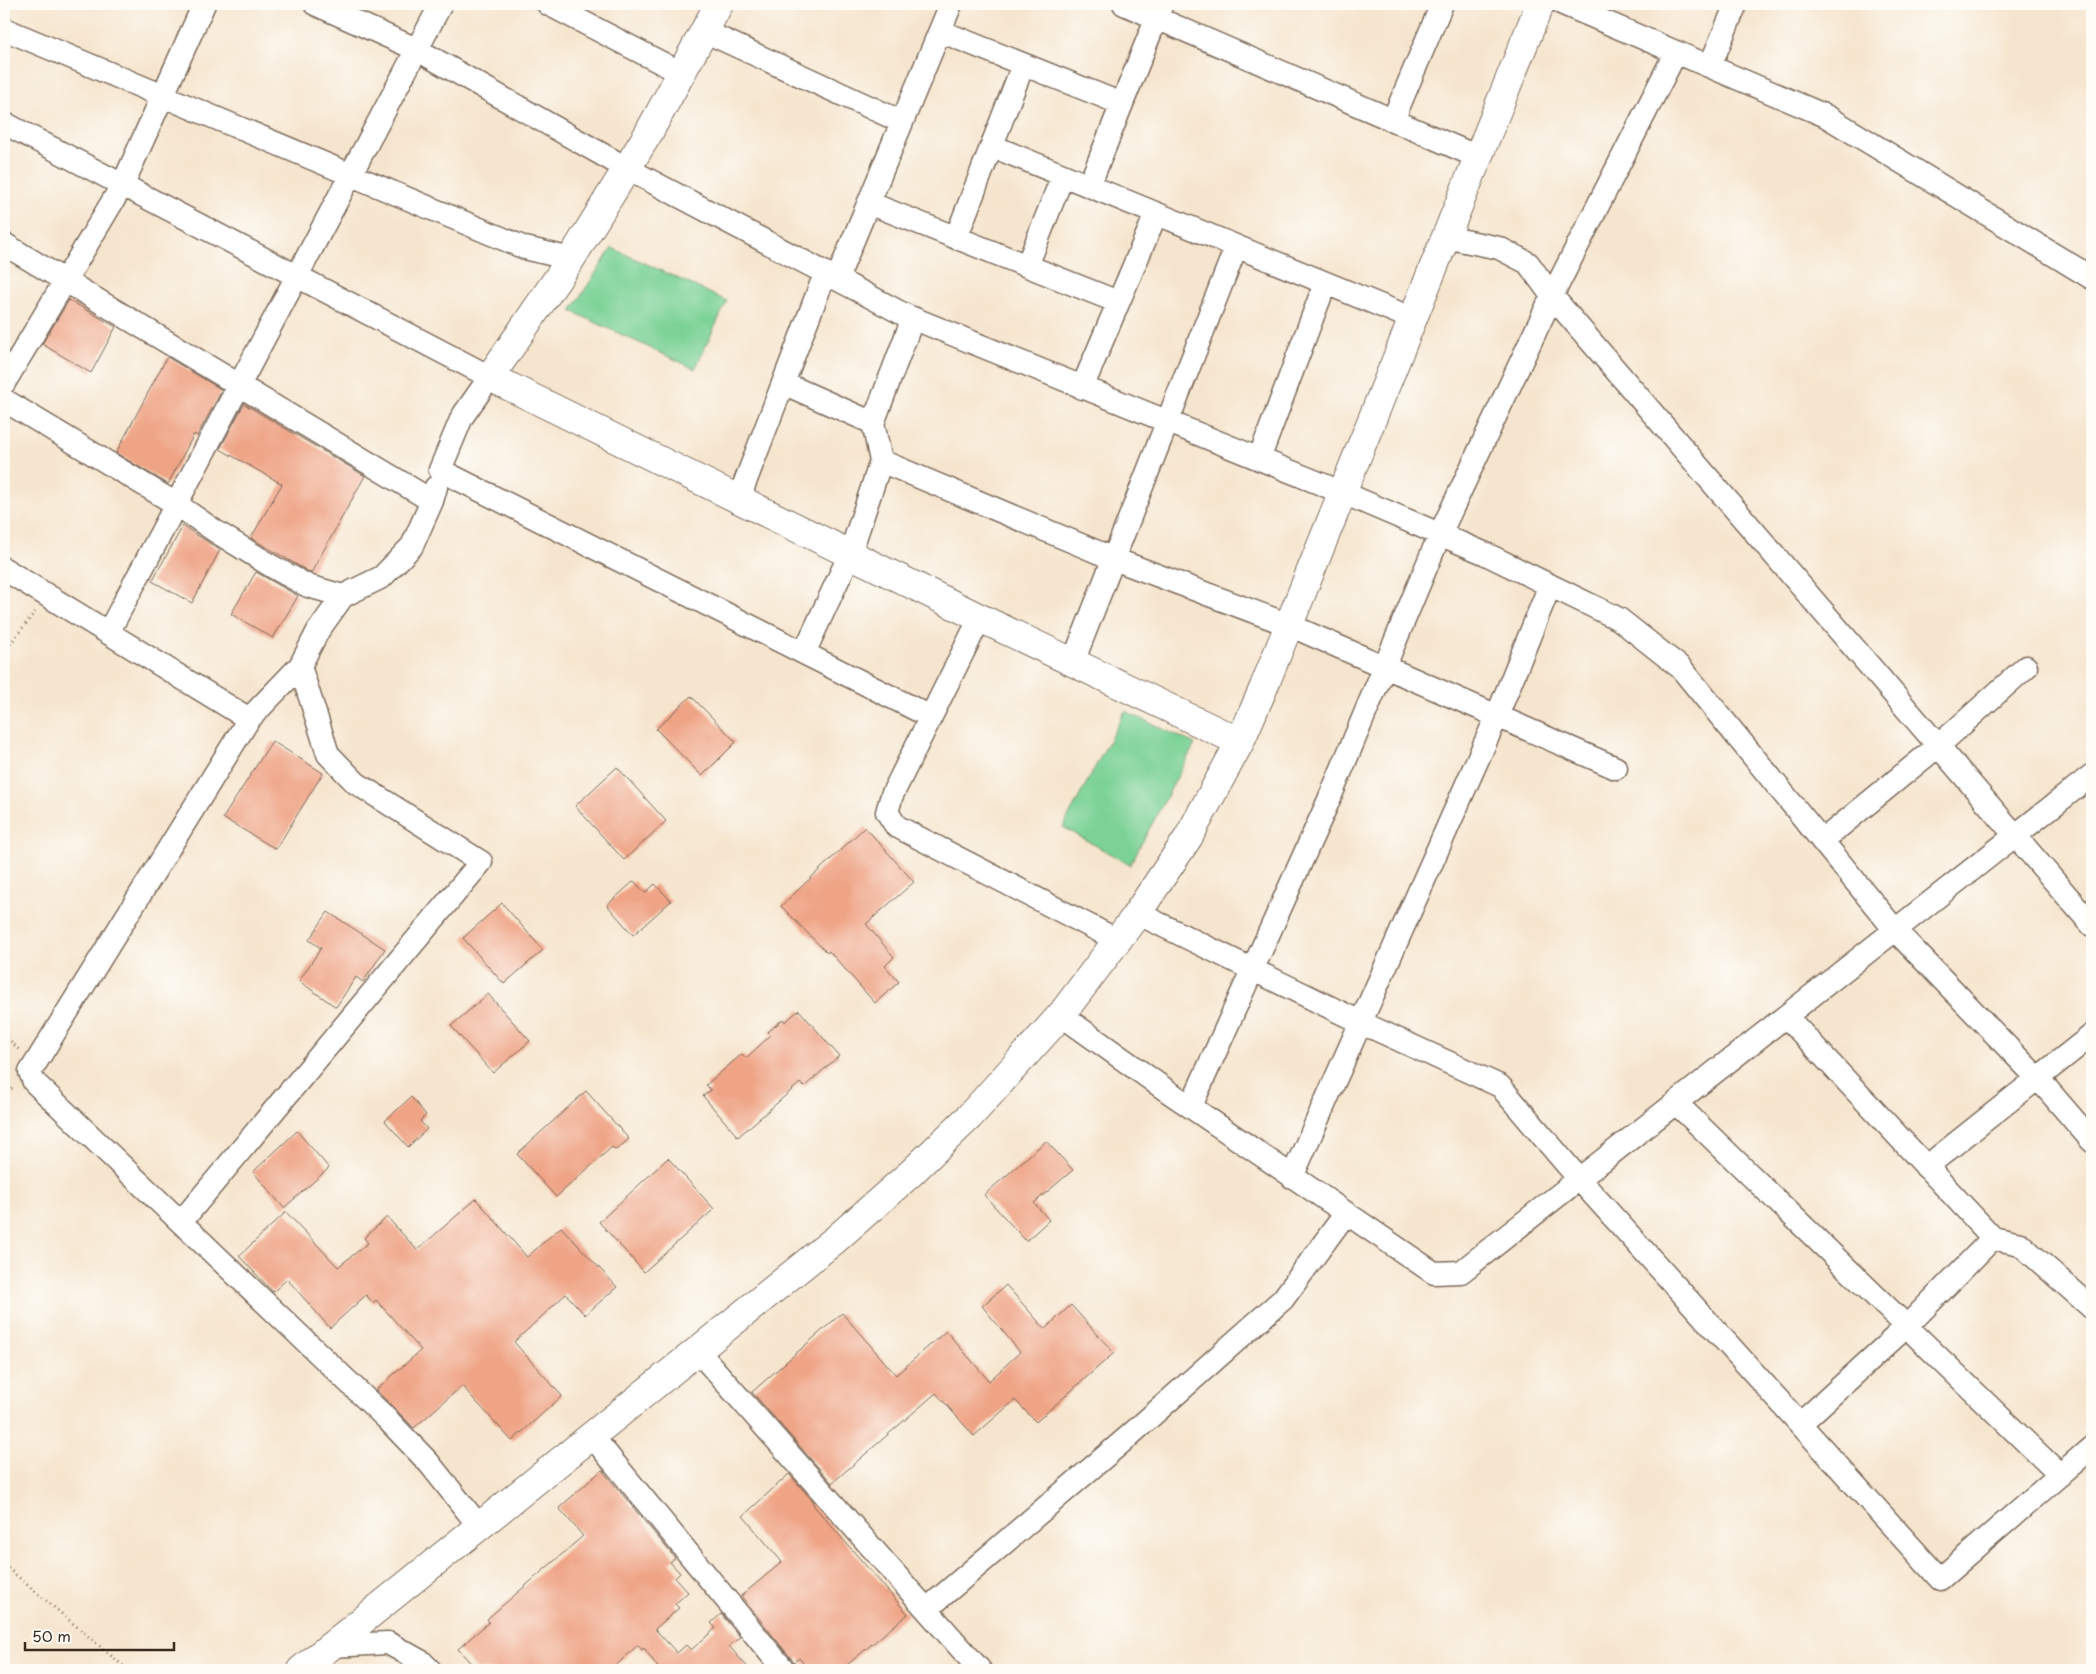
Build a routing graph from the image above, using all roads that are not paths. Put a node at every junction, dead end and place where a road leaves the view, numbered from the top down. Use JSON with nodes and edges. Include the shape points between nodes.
{"nodes":[{"id":1,"x":204,"y":4,"type":"edge"},
{"id":2,"x":315,"y":4,"type":"edge"},
{"id":3,"x":441,"y":4,"type":"edge"},
{"id":4,"x":548,"y":4,"type":"edge"},
{"id":5,"x":719,"y":4,"type":"edge"},
{"id":6,"x":951,"y":4,"type":"edge"},
{"id":7,"x":1124,"y":4,"type":"edge"},
{"id":8,"x":1442,"y":4,"type":"edge"},
{"id":9,"x":1540,"y":4,"type":"edge"},
{"id":10,"x":1563,"y":4,"type":"edge"},
{"id":11,"x":1736,"y":4,"type":"edge"},
{"id":12,"x":1159,"y":11,"type":"edge"},
{"id":13,"x":4,"y":29,"type":"edge"},
{"id":14,"x":940,"y":30,"type":"junction"},
{"id":15,"x":704,"y":31,"type":"junction"},
{"id":16,"x":416,"y":49,"type":"junction"},
{"id":17,"x":1676,"y":52,"type":"junction"},
{"id":18,"x":1024,"y":64,"type":"junction"},
{"id":19,"x":1710,"y":66,"type":"junction"},
{"id":20,"x":681,"y":73,"type":"junction"},
{"id":21,"x":162,"y":95,"type":"junction"},
{"id":22,"x":1122,"y":104,"type":"junction"},
{"id":23,"x":1393,"y":120,"type":"junction"},
{"id":24,"x":4,"y":122,"type":"edge"},
{"id":25,"x":902,"y":122,"type":"junction"},
{"id":26,"x":992,"y":146,"type":"junction"},
{"id":27,"x":1478,"y":157,"type":"junction"},
{"id":28,"x":626,"y":168,"type":"junction"},
{"id":29,"x":351,"y":175,"type":"junction"},
{"id":30,"x":1063,"y":175,"type":"junction"},
{"id":31,"x":122,"y":184,"type":"junction"},
{"id":32,"x":1089,"y":186,"type":"junction"},
{"id":33,"x":869,"y":203,"type":"junction"},
{"id":34,"x":1156,"y":214,"type":"junction"},
{"id":35,"x":1445,"y":237,"type":"junction"},
{"id":36,"x":956,"y":238,"type":"junction"},
{"id":37,"x":4,"y":244,"type":"edge"},
{"id":38,"x":1236,"y":247,"type":"junction"},
{"id":39,"x":571,"y":259,"type":"junction"},
{"id":40,"x":1027,"y":266,"type":"junction"},
{"id":41,"x":298,"y":275,"type":"junction"},
{"id":42,"x":831,"y":276,"type":"junction"},
{"id":43,"x":2092,"y":278,"type":"edge"},
{"id":44,"x":65,"y":281,"type":"junction"},
{"id":45,"x":1325,"y":284,"type":"junction"},
{"id":46,"x":1552,"y":296,"type":"junction"},
{"id":47,"x":1118,"y":302,"type":"junction"},
{"id":48,"x":913,"y":318,"type":"junction"},
{"id":49,"x":1411,"y":318,"type":"junction"},
{"id":50,"x":490,"y":377,"type":"junction"},
{"id":51,"x":4,"y":383,"type":"edge"},
{"id":52,"x":783,"y":383,"type":"junction"},
{"id":53,"x":239,"y":386,"type":"junction"},
{"id":54,"x":1082,"y":388,"type":"junction"},
{"id":55,"x":4,"y":400,"type":"edge"},
{"id":56,"x":1168,"y":422,"type":"junction"},
{"id":57,"x":873,"y":423,"type":"junction"},
{"id":58,"x":1259,"y":459,"type":"junction"},
{"id":59,"x":880,"y":461,"type":"junction"},
{"id":60,"x":440,"y":470,"type":"junction"},
{"id":61,"x":1341,"y":492,"type":"junction"},
{"id":62,"x":739,"y":498,"type":"junction"},
{"id":63,"x":432,"y":501,"type":"junction"},
{"id":64,"x":176,"y":504,"type":"junction"},
{"id":65,"x":1440,"y":534,"type":"junction"},
{"id":66,"x":850,"y":554,"type":"junction"},
{"id":67,"x":1114,"y":559,"type":"junction"},
{"id":68,"x":4,"y":569,"type":"edge"},
{"id":69,"x":1550,"y":585,"type":"junction"},
{"id":70,"x":343,"y":596,"type":"junction"},
{"id":71,"x":980,"y":618,"type":"junction"},
{"id":72,"x":1289,"y":625,"type":"junction"},
{"id":73,"x":108,"y":633,"type":"junction"},
{"id":74,"x":804,"y":653,"type":"junction"},
{"id":75,"x":1073,"y":662,"type":"junction"},
{"id":76,"x":300,"y":666,"type":"junction"},
{"id":77,"x":1386,"y":667,"type":"junction"},
{"id":78,"x":2026,"y":667,"type":"dead end"},
{"id":79,"x":1497,"y":716,"type":"junction"},
{"id":80,"x":931,"y":717,"type":"junction"},
{"id":81,"x":249,"y":720,"type":"junction"},
{"id":82,"x":1240,"y":742,"type":"junction"},
{"id":83,"x":1938,"y":746,"type":"junction"},
{"id":84,"x":1616,"y":768,"type":"dead end"},
{"id":85,"x":2092,"y":775,"type":"edge"},
{"id":86,"x":2016,"y":836,"type":"junction"},
{"id":87,"x":1822,"y":841,"type":"junction"},
{"id":88,"x":1137,"y":913,"type":"junction"},
{"id":89,"x":2092,"y":924,"type":"edge"},
{"id":90,"x":1895,"y":930,"type":"junction"},
{"id":91,"x":1117,"y":940,"type":"junction"},
{"id":92,"x":1253,"y":968,"type":"junction"},
{"id":93,"x":1061,"y":1015,"type":"junction"},
{"id":94,"x":1786,"y":1016,"type":"junction"},
{"id":95,"x":1362,"y":1023,"type":"junction"},
{"id":96,"x":2092,"y":1035,"type":"edge"},
{"id":97,"x":2038,"y":1079,"type":"junction"},
{"id":98,"x":1676,"y":1103,"type":"junction"},
{"id":99,"x":1190,"y":1106,"type":"junction"},
{"id":100,"x":2092,"y":1141,"type":"edge"},
{"id":101,"x":1926,"y":1167,"type":"junction"},
{"id":102,"x":1292,"y":1177,"type":"junction"},
{"id":103,"x":1579,"y":1180,"type":"junction"},
{"id":104,"x":1346,"y":1213,"type":"junction"},
{"id":105,"x":181,"y":1222,"type":"junction"},
{"id":106,"x":1993,"y":1238,"type":"junction"},
{"id":107,"x":2092,"y":1308,"type":"edge"},
{"id":108,"x":1906,"y":1326,"type":"junction"},
{"id":109,"x":697,"y":1350,"type":"junction"},
{"id":110,"x":1800,"y":1424,"type":"junction"},
{"id":111,"x":592,"y":1436,"type":"junction"},
{"id":112,"x":2092,"y":1447,"type":"edge"},
{"id":113,"x":2060,"y":1474,"type":"junction"},
{"id":114,"x":479,"y":1526,"type":"junction"},
{"id":115,"x":927,"y":1609,"type":"junction"},
{"id":116,"x":331,"y":1646,"type":"junction"},
{"id":117,"x":301,"y":1670,"type":"edge"},
{"id":118,"x":430,"y":1670,"type":"edge"},
{"id":119,"x":784,"y":1670,"type":"edge"},
{"id":120,"x":980,"y":1670,"type":"edge"}],
"edges":[{"from":1,"to":21,"type":"street"},
{"from":2,"to":16,"type":"street"},
{"from":3,"to":16,"type":"street"},
{"from":4,"to":20,"type":"street"},
{"from":5,"to":15,"type":"street"},
{"from":6,"to":14,"type":"street"},
{"from":7,"to":12,"type":"street"},
{"from":8,"to":23,"type":"street"},
{"from":9,"to":27,"type":"street"},
{"from":10,"to":17,"type":"street"},
{"from":11,"to":19,"type":"street"},
{"from":12,"to":22,"type":"street"},
{"from":12,"to":23,"type":"street"},
{"from":13,"to":21,"type":"street"},
{"from":14,"to":18,"type":"street"},
{"from":14,"to":25,"type":"street"},
{"from":15,"to":20,"type":"street"},
{"from":15,"to":25,"type":"street"},
{"from":16,"to":28,"type":"street"},
{"from":16,"to":29,"type":"street"},
{"from":17,"to":19,"type":"street"},
{"from":17,"to":46,"type":"street"},
{"from":18,"to":22,"type":"street"},
{"from":18,"to":26,"type":"street"},
{"from":19,"to":43,"type":"street","via":[[1826,116]]},
{"from":20,"to":28,"type":"street"},
{"from":21,"to":29,"type":"street"},
{"from":21,"to":31,"type":"street"},
{"from":22,"to":32,"type":"street"},
{"from":23,"to":27,"type":"street"},
{"from":24,"to":31,"type":"street"},
{"from":25,"to":33,"type":"street"},
{"from":26,"to":30,"type":"street"},
{"from":26,"to":36,"type":"street"},
{"from":27,"to":35,"type":"street"},
{"from":28,"to":39,"type":"street"},
{"from":28,"to":42,"type":"street"},
{"from":29,"to":39,"type":"street","via":[[525,248]]},
{"from":29,"to":41,"type":"street"},
{"from":30,"to":32,"type":"street"},
{"from":30,"to":40,"type":"street"},
{"from":31,"to":41,"type":"street"},
{"from":31,"to":44,"type":"street"},
{"from":32,"to":34,"type":"street"},
{"from":33,"to":36,"type":"street"},
{"from":33,"to":42,"type":"street"},
{"from":34,"to":38,"type":"street"},
{"from":34,"to":47,"type":"street"},
{"from":35,"to":46,"type":"street","via":[[1499,248],[1528,263]]},
{"from":35,"to":49,"type":"street"},
{"from":36,"to":40,"type":"street"},
{"from":37,"to":44,"type":"street"},
{"from":38,"to":45,"type":"street"},
{"from":38,"to":56,"type":"street"},
{"from":39,"to":50,"type":"street"},
{"from":40,"to":47,"type":"street"},
{"from":41,"to":50,"type":"street"},
{"from":41,"to":53,"type":"street"},
{"from":42,"to":48,"type":"street"},
{"from":42,"to":52,"type":"street"},
{"from":44,"to":51,"type":"street"},
{"from":44,"to":53,"type":"street"},
{"from":45,"to":49,"type":"street"},
{"from":45,"to":58,"type":"street"},
{"from":46,"to":65,"type":"street"},
{"from":46,"to":83,"type":"street"},
{"from":47,"to":54,"type":"street"},
{"from":48,"to":54,"type":"street"},
{"from":48,"to":57,"type":"street"},
{"from":49,"to":61,"type":"street"},
{"from":50,"to":60,"type":"street","via":[[462,417]]},
{"from":50,"to":62,"type":"street"},
{"from":52,"to":57,"type":"street"},
{"from":52,"to":62,"type":"street"},
{"from":53,"to":63,"type":"street"},
{"from":53,"to":64,"type":"street"},
{"from":54,"to":56,"type":"street"},
{"from":55,"to":64,"type":"street"},
{"from":56,"to":58,"type":"street"},
{"from":56,"to":67,"type":"street"},
{"from":57,"to":59,"type":"street"},
{"from":58,"to":61,"type":"street"},
{"from":59,"to":66,"type":"street"},
{"from":59,"to":67,"type":"street"},
{"from":60,"to":63,"type":"street"},
{"from":60,"to":74,"type":"street"},
{"from":61,"to":65,"type":"street"},
{"from":61,"to":72,"type":"street"},
{"from":62,"to":66,"type":"street"},
{"from":63,"to":70,"type":"street","via":[[412,546],[382,577]]},
{"from":64,"to":70,"type":"street","via":[[273,567],[308,586]]},
{"from":64,"to":73,"type":"street"},
{"from":65,"to":69,"type":"street"},
{"from":65,"to":77,"type":"street"},
{"from":66,"to":71,"type":"street"},
{"from":66,"to":74,"type":"street"},
{"from":67,"to":72,"type":"street"},
{"from":67,"to":75,"type":"street"},
{"from":68,"to":73,"type":"street"},
{"from":69,"to":79,"type":"street"},
{"from":69,"to":87,"type":"street","via":[[1619,619],[1681,668]]},
{"from":70,"to":76,"type":"street","via":[[318,631]]},
{"from":71,"to":75,"type":"street"},
{"from":71,"to":80,"type":"street"},
{"from":72,"to":77,"type":"street"},
{"from":72,"to":82,"type":"street"},
{"from":73,"to":81,"type":"street"},
{"from":74,"to":80,"type":"street"},
{"from":75,"to":82,"type":"street"},
{"from":76,"to":81,"type":"street"},
{"from":76,"to":105,"type":"street","via":[[328,754],[356,784],[481,862]]},
{"from":77,"to":79,"type":"street"},
{"from":77,"to":92,"type":"street"},
{"from":78,"to":83,"type":"street"},
{"from":79,"to":84,"type":"street"},
{"from":79,"to":95,"type":"street"},
{"from":80,"to":91,"type":"street","via":[[892,795],[888,812],[896,826]]},
{"from":81,"to":105,"type":"street","via":[[30,1072],[34,1082]]},
{"from":82,"to":88,"type":"street","via":[[1188,838]]},
{"from":83,"to":86,"type":"street"},
{"from":83,"to":87,"type":"street"},
{"from":85,"to":86,"type":"street"},
{"from":86,"to":89,"type":"street"},
{"from":86,"to":90,"type":"street"},
{"from":87,"to":90,"type":"street"},
{"from":88,"to":91,"type":"street"},
{"from":88,"to":92,"type":"street"},
{"from":90,"to":94,"type":"street"},
{"from":90,"to":97,"type":"street"},
{"from":91,"to":93,"type":"street"},
{"from":92,"to":95,"type":"street"},
{"from":92,"to":99,"type":"street"},
{"from":93,"to":99,"type":"street"},
{"from":93,"to":109,"type":"street","via":[[969,1117],[911,1173],[836,1239]]},
{"from":94,"to":98,"type":"street"},
{"from":94,"to":101,"type":"street"},
{"from":95,"to":102,"type":"street"},
{"from":95,"to":103,"type":"street","via":[[1500,1086]]},
{"from":96,"to":97,"type":"street"},
{"from":97,"to":100,"type":"street"},
{"from":97,"to":101,"type":"street"},
{"from":98,"to":103,"type":"street"},
{"from":98,"to":108,"type":"street"},
{"from":99,"to":102,"type":"street"},
{"from":101,"to":106,"type":"street"},
{"from":102,"to":104,"type":"street"},
{"from":103,"to":104,"type":"street","via":[[1461,1272],[1434,1273]]},
{"from":103,"to":110,"type":"street"},
{"from":104,"to":115,"type":"street","via":[[1283,1300]]},
{"from":105,"to":114,"type":"street","via":[[386,1418],[429,1463]]},
{"from":106,"to":107,"type":"street","via":[[2020,1244]]},
{"from":106,"to":108,"type":"street"},
{"from":108,"to":110,"type":"street"},
{"from":108,"to":113,"type":"street"},
{"from":109,"to":111,"type":"street"},
{"from":109,"to":115,"type":"street"},
{"from":110,"to":113,"type":"street","via":[[1940,1579]]},
{"from":111,"to":114,"type":"street"},
{"from":111,"to":119,"type":"street"},
{"from":112,"to":113,"type":"street"},
{"from":114,"to":116,"type":"street"},
{"from":115,"to":120,"type":"street"},
{"from":116,"to":117,"type":"street"},
{"from":116,"to":118,"type":"street","via":[[388,1643]]}]}
